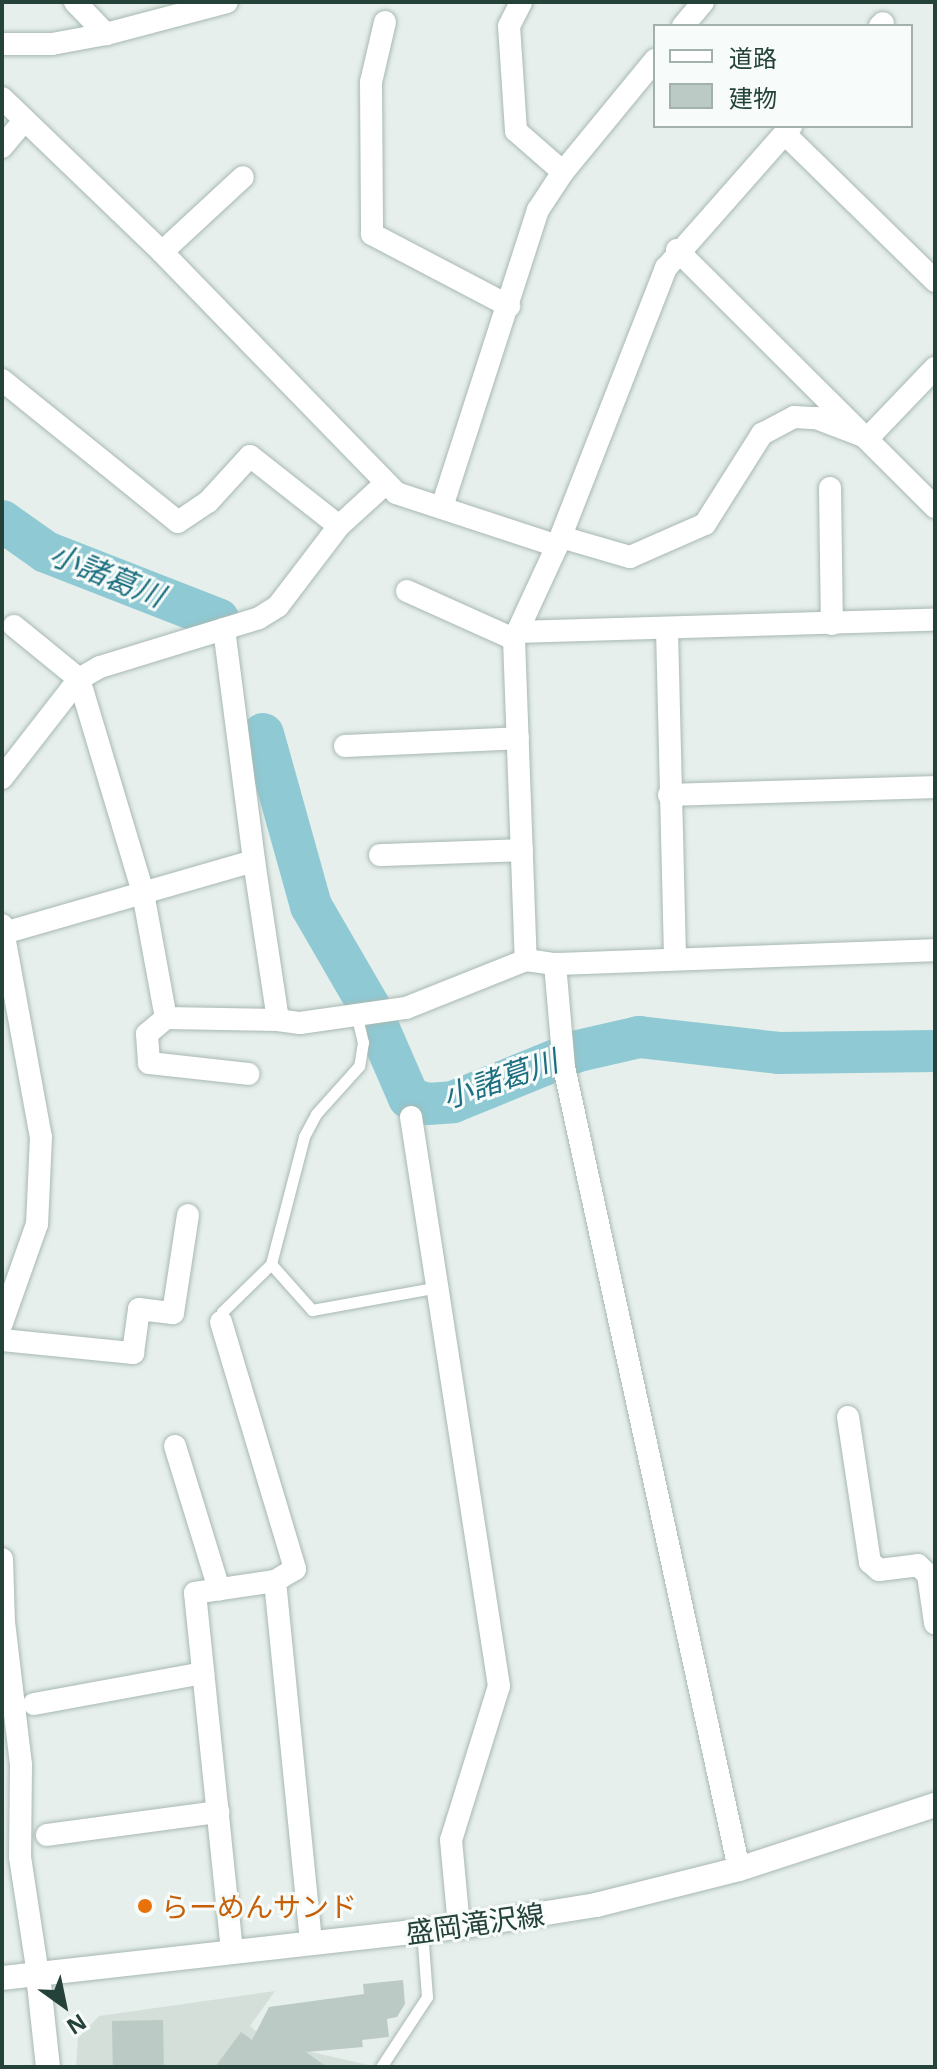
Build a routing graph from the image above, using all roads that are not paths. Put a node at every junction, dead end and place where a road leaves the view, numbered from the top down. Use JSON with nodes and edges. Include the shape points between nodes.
{"nodes":[{"id":1,"x":75,"y":2,"type":"edge"},
{"id":2,"x":227,"y":2,"type":"edge"},
{"id":3,"x":521,"y":2,"type":"edge"},
{"id":4,"x":703,"y":2,"type":"edge"},
{"id":5,"x":385,"y":22,"type":"dead end"},
{"id":6,"x":685,"y":24,"type":"edge"},
{"id":7,"x":106,"y":34,"type":"junction"},
{"id":8,"x":2,"y":44,"type":"edge"},
{"id":9,"x":653,"y":62,"type":"edge"},
{"id":10,"x":2,"y":98,"type":"edge"},
{"id":11,"x":25,"y":120,"type":"junction"},
{"id":12,"x":788,"y":131,"type":"edge"},
{"id":13,"x":2,"y":147,"type":"edge"},
{"id":14,"x":563,"y":172,"type":"junction"},
{"id":15,"x":243,"y":177,"type":"dead end"},
{"id":16,"x":677,"y":250,"type":"junction"},
{"id":17,"x":162,"y":252,"type":"junction"},
{"id":18,"x":935,"y":281,"type":"edge"},
{"id":19,"x":509,"y":306,"type":"junction"},
{"id":20,"x":935,"y":368,"type":"edge"},
{"id":21,"x":2,"y":380,"type":"edge"},
{"id":22,"x":868,"y":438,"type":"junction"},
{"id":23,"x":385,"y":484,"type":"junction"},
{"id":24,"x":830,"y":488,"type":"dead end"},
{"id":25,"x":442,"y":507,"type":"junction"},
{"id":26,"x":935,"y":507,"type":"edge"},
{"id":27,"x":339,"y":526,"type":"junction"},
{"id":28,"x":559,"y":541,"type":"junction"},
{"id":29,"x":407,"y":591,"type":"dead end"},
{"id":30,"x":935,"y":620,"type":"edge"},
{"id":31,"x":832,"y":624,"type":"junction"},
{"id":32,"x":14,"y":626,"type":"dead end"},
{"id":33,"x":224,"y":629,"type":"junction"},
{"id":34,"x":667,"y":629,"type":"junction"},
{"id":35,"x":516,"y":635,"type":"junction"},
{"id":36,"x":79,"y":679,"type":"junction"},
{"id":37,"x":518,"y":738,"type":"junction"},
{"id":38,"x":345,"y":746,"type":"dead end"},
{"id":39,"x":2,"y":778,"type":"edge"},
{"id":40,"x":935,"y":787,"type":"edge"},
{"id":41,"x":669,"y":795,"type":"junction"},
{"id":42,"x":522,"y":850,"type":"junction"},
{"id":43,"x":380,"y":855,"type":"dead end"},
{"id":44,"x":254,"y":861,"type":"junction"},
{"id":45,"x":143,"y":893,"type":"junction"},
{"id":46,"x":3,"y":929,"type":"edge"},
{"id":47,"x":935,"y":950,"type":"edge"},
{"id":48,"x":675,"y":958,"type":"junction"},
{"id":49,"x":526,"y":960,"type":"junction"},
{"id":50,"x":555,"y":964,"type":"junction"},
{"id":51,"x":364,"y":1015,"type":"junction"},
{"id":52,"x":166,"y":1018,"type":"junction"},
{"id":53,"x":278,"y":1020,"type":"junction"},
{"id":54,"x":248,"y":1074,"type":"dead end"},
{"id":55,"x":411,"y":1117,"type":"dead end"},
{"id":56,"x":188,"y":1215,"type":"dead end"},
{"id":57,"x":271,"y":1264,"type":"junction"},
{"id":58,"x":438,"y":1287,"type":"junction"},
{"id":59,"x":2,"y":1313,"type":"edge"},
{"id":60,"x":221,"y":1322,"type":"joint"},
{"id":61,"x":2,"y":1340,"type":"edge"},
{"id":62,"x":848,"y":1417,"type":"dead end"},
{"id":63,"x":175,"y":1446,"type":"dead end"},
{"id":64,"x":2,"y":1559,"type":"edge"},
{"id":65,"x":275,"y":1581,"type":"junction"},
{"id":66,"x":219,"y":1589,"type":"junction"},
{"id":67,"x":3,"y":1623,"type":"edge"},
{"id":68,"x":935,"y":1623,"type":"edge"},
{"id":69,"x":203,"y":1673,"type":"junction"},
{"id":70,"x":34,"y":1704,"type":"dead end"},
{"id":71,"x":935,"y":1805,"type":"edge"},
{"id":72,"x":218,"y":1812,"type":"junction"},
{"id":73,"x":47,"y":1835,"type":"dead end"},
{"id":74,"x":11,"y":1858,"type":"edge"},
{"id":75,"x":739,"y":1869,"type":"junction"},
{"id":76,"x":459,"y":1927,"type":"junction"},
{"id":77,"x":422,"y":1931,"type":"junction"},
{"id":78,"x":311,"y":1942,"type":"junction"},
{"id":79,"x":232,"y":1950,"type":"junction"},
{"id":80,"x":38,"y":1975,"type":"junction"},
{"id":81,"x":2,"y":1978,"type":"edge"},
{"id":82,"x":48,"y":2067,"type":"edge"},
{"id":83,"x":381,"y":2067,"type":"edge"}],
"edges":[{"from":1,"to":7,"type":"street"},
{"from":2,"to":7,"type":"street"},
{"from":3,"to":14,"type":"street","via":[[509,26],[516,131]]},
{"from":4,"to":6,"type":"street"},
{"from":5,"to":19,"type":"street","via":[[371,82],[372,234]]},
{"from":7,"to":8,"type":"street","via":[[52,44]]},
{"from":9,"to":14,"type":"street"},
{"from":10,"to":11,"type":"street"},
{"from":11,"to":13,"type":"street"},
{"from":11,"to":17,"type":"street"},
{"from":12,"to":16,"type":"street"},
{"from":12,"to":18,"type":"street"},
{"from":14,"to":19,"type":"street","via":[[538,210]]},
{"from":15,"to":17,"type":"street"},
{"from":16,"to":22,"type":"street"},
{"from":16,"to":28,"type":"street"},
{"from":17,"to":23,"type":"street"},
{"from":19,"to":25,"type":"street"},
{"from":20,"to":22,"type":"street"},
{"from":21,"to":27,"type":"street","via":[[178,522],[208,502],[250,456]]},
{"from":22,"to":26,"type":"street"},
{"from":22,"to":28,"type":"street","via":[[816,418],[794,417],[762,434],[705,524],[630,557]]},
{"from":23,"to":25,"type":"street","via":[[396,493]]},
{"from":23,"to":27,"type":"street"},
{"from":24,"to":31,"type":"street"},
{"from":25,"to":28,"type":"street"},
{"from":27,"to":33,"type":"street","via":[[278,606]]},
{"from":28,"to":35,"type":"street"},
{"from":29,"to":35,"type":"street"},
{"from":30,"to":31,"type":"street"},
{"from":31,"to":34,"type":"street"},
{"from":32,"to":36,"type":"street"},
{"from":33,"to":36,"type":"street","via":[[100,667]]},
{"from":33,"to":44,"type":"street"},
{"from":34,"to":35,"type":"street"},
{"from":34,"to":41,"type":"street"},
{"from":35,"to":37,"type":"street"},
{"from":36,"to":39,"type":"street"},
{"from":36,"to":45,"type":"street"},
{"from":37,"to":38,"type":"street"},
{"from":37,"to":42,"type":"street"},
{"from":40,"to":41,"type":"street"},
{"from":41,"to":48,"type":"street"},
{"from":42,"to":43,"type":"street"},
{"from":42,"to":49,"type":"street"},
{"from":44,"to":45,"type":"street"},
{"from":44,"to":53,"type":"street"},
{"from":45,"to":46,"type":"street"},
{"from":45,"to":52,"type":"street"},
{"from":46,"to":59,"type":"street","via":[[41,1137],[37,1224]]},
{"from":47,"to":48,"type":"street"},
{"from":48,"to":50,"type":"street"},
{"from":49,"to":50,"type":"street"},
{"from":49,"to":51,"type":"street","via":[[406,1008]]},
{"from":50,"to":75,"type":"street","via":[[564,1067]]},
{"from":51,"to":53,"type":"street"},
{"from":51,"to":57,"type":"lane","via":[[359,1066],[316,1114],[304,1137]]},
{"from":52,"to":53,"type":"street"},
{"from":52,"to":54,"type":"street","via":[[147,1034],[149,1063]]},
{"from":55,"to":58,"type":"street"},
{"from":56,"to":61,"type":"street","via":[[173,1313],[139,1309],[133,1353]]},
{"from":57,"to":58,"type":"lane","via":[[312,1310]]},
{"from":57,"to":60,"type":"lane","via":[[222,1312]]},
{"from":58,"to":76,"type":"street","via":[[499,1686],[451,1840]]},
{"from":60,"to":65,"type":"street","via":[[295,1569]]},
{"from":62,"to":68,"type":"street","via":[[870,1562],[879,1570],[918,1565],[928,1575]]},
{"from":63,"to":66,"type":"street"},
{"from":64,"to":67,"type":"street"},
{"from":65,"to":66,"type":"street"},
{"from":65,"to":78,"type":"street"},
{"from":66,"to":69,"type":"street","via":[[195,1593]]},
{"from":67,"to":74,"type":"street","via":[[21,1765]]},
{"from":69,"to":70,"type":"street"},
{"from":69,"to":72,"type":"street"},
{"from":71,"to":75,"type":"main road","name":"盛岡滝沢線"},
{"from":72,"to":73,"type":"street"},
{"from":72,"to":79,"type":"street"},
{"from":74,"to":80,"type":"street"},
{"from":75,"to":76,"type":"main road","name":"盛岡滝沢線","via":[[596,1905]]},
{"from":76,"to":77,"type":"main road","name":"盛岡滝沢線"},
{"from":77,"to":78,"type":"main road","name":"盛岡滝沢線"},
{"from":77,"to":83,"type":"lane","via":[[427,1997]]},
{"from":78,"to":79,"type":"main road","name":"盛岡滝沢線"},
{"from":79,"to":80,"type":"main road","name":"盛岡滝沢線"},
{"from":80,"to":81,"type":"main road","name":"盛岡滝沢線"},
{"from":80,"to":82,"type":"main road"}]}
